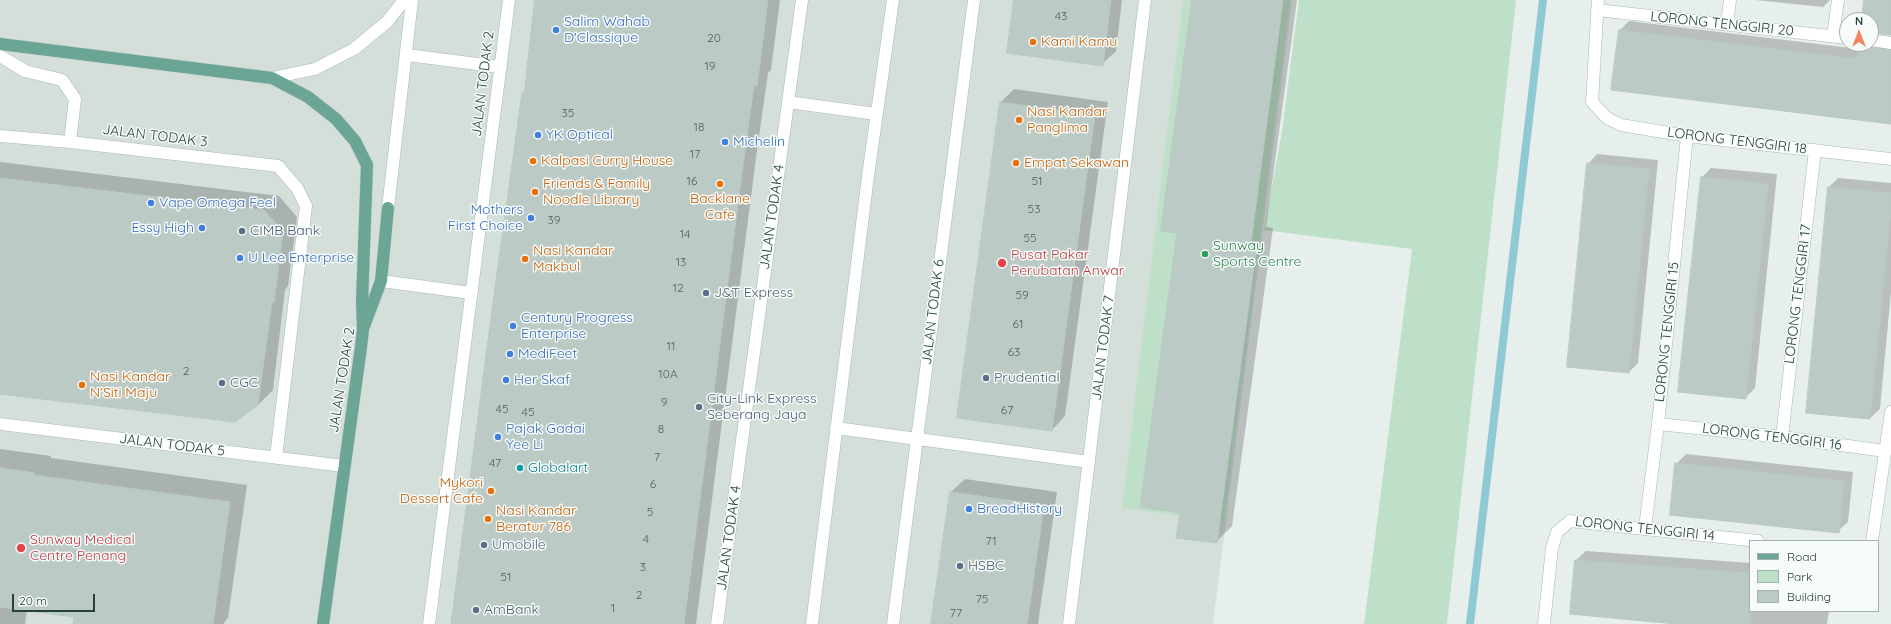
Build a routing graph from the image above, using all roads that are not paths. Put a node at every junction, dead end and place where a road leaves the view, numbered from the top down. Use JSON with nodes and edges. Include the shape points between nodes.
{"nodes":[{"id":1,"x":404,"y":0,"type":"edge"},
{"id":2,"x":412,"y":0,"type":"edge"},
{"id":3,"x":510,"y":0,"type":"edge"},
{"id":4,"x":802,"y":0,"type":"edge"},
{"id":5,"x":893,"y":0,"type":"edge"},
{"id":6,"x":974,"y":0,"type":"edge"},
{"id":7,"x":1145,"y":0,"type":"edge"},
{"id":8,"x":1730,"y":0,"type":"edge"},
{"id":9,"x":1838,"y":0,"type":"edge"},
{"id":10,"x":1598,"y":5,"type":"edge"},
{"id":11,"x":1727,"y":24,"type":"junction"},
{"id":12,"x":1833,"y":36,"type":"junction"},
{"id":13,"x":1839,"y":37,"type":"edge"},
{"id":14,"x":1879,"y":41,"type":"edge"},
{"id":15,"x":1891,"y":43,"type":"edge"},
{"id":16,"x":0,"y":44,"type":"edge"},
{"id":17,"x":407,"y":55,"type":"junction"},
{"id":18,"x":0,"y":56,"type":"edge"},
{"id":19,"x":500,"y":67,"type":"junction"},
{"id":20,"x":272,"y":78,"type":"junction"},
{"id":21,"x":788,"y":102,"type":"junction"},
{"id":22,"x":876,"y":114,"type":"junction"},
{"id":23,"x":0,"y":136,"type":"edge"},
{"id":24,"x":1688,"y":136,"type":"junction"},
{"id":25,"x":70,"y":142,"type":"junction"},
{"id":26,"x":1815,"y":150,"type":"junction"},
{"id":27,"x":1891,"y":159,"type":"edge"},
{"id":28,"x":388,"y":208,"type":"joint"},
{"id":29,"x":381,"y":281,"type":"junction"},
{"id":30,"x":471,"y":293,"type":"junction"},
{"id":31,"x":363,"y":329,"type":"junction"},
{"id":32,"x":1891,"y":412,"type":"edge"},
{"id":33,"x":0,"y":424,"type":"edge"},
{"id":34,"x":1658,"y":424,"type":"junction"},
{"id":35,"x":836,"y":428,"type":"junction"},
{"id":36,"x":1782,"y":437,"type":"junction"},
{"id":37,"x":917,"y":438,"type":"junction"},
{"id":38,"x":1885,"y":451,"type":"junction"},
{"id":39,"x":276,"y":457,"type":"junction"},
{"id":40,"x":1089,"y":462,"type":"junction"},
{"id":41,"x":344,"y":466,"type":"junction"},
{"id":42,"x":1645,"y":528,"type":"junction"},
{"id":43,"x":1749,"y":540,"type":"edge"},
{"id":44,"x":1872,"y":540,"type":"edge"},
{"id":45,"x":323,"y":624,"type":"edge"},
{"id":46,"x":429,"y":624,"type":"edge"},
{"id":47,"x":717,"y":624,"type":"edge"},
{"id":48,"x":812,"y":624,"type":"edge"},
{"id":49,"x":893,"y":624,"type":"edge"},
{"id":50,"x":1069,"y":624,"type":"edge"},
{"id":51,"x":1544,"y":624,"type":"edge"}],
"edges":[{"from":1,"to":20,"type":"street","via":[[387,22],[354,49],[315,69]]},
{"from":2,"to":17,"type":"street","name":"JALAN TODAK 2"},
{"from":3,"to":19,"type":"street","name":"JALAN TODAK 2"},
{"from":4,"to":21,"type":"street","name":"JALAN TODAK 4"},
{"from":5,"to":22,"type":"street"},
{"from":6,"to":37,"type":"street","name":"JALAN TODAK 6"},
{"from":7,"to":40,"type":"street","name":"JALAN TODAK 7"},
{"from":8,"to":11,"type":"street"},
{"from":9,"to":12,"type":"street"},
{"from":10,"to":11,"type":"street","name":"LORONG TENGGIRI 20"},
{"from":10,"to":24,"type":"street","name":"LORONG TENGGIRI 18","via":[[1592,102],[1607,118],[1621,124]]},
{"from":11,"to":12,"type":"street","name":"LORONG TENGGIRI 20"},
{"from":12,"to":13,"type":"street","name":"LORONG TENGGIRI 20"},
{"from":14,"to":15,"type":"street"},
{"from":16,"to":20,"type":"main road"},
{"from":17,"to":19,"type":"street"},
{"from":17,"to":28,"type":"street","name":"JALAN TODAK 2"},
{"from":18,"to":25,"type":"street","via":[[25,71],[62,80],[75,99]]},
{"from":19,"to":30,"type":"street","name":"JALAN TODAK 2"},
{"from":20,"to":31,"type":"main road","via":[[308,97],[336,120],[354,141],[367,165]]},
{"from":21,"to":22,"type":"street"},
{"from":21,"to":47,"type":"street","name":"JALAN TODAK 4"},
{"from":22,"to":35,"type":"street"},
{"from":23,"to":25,"type":"street","name":"JALAN TODAK 3"},
{"from":24,"to":26,"type":"street","name":"LORONG TENGGIRI 18"},
{"from":24,"to":34,"type":"street","name":"LORONG TENGGIRI 15"},
{"from":25,"to":39,"type":"street","name":"JALAN TODAK 3","via":[[278,166],[297,188],[306,206]]},
{"from":26,"to":27,"type":"street","name":"LORONG TENGGIRI 18"},
{"from":26,"to":36,"type":"street","name":"LORONG TENGGIRI 17"},
{"from":28,"to":29,"type":"main road","name":"JALAN TODAK 2"},
{"from":29,"to":30,"type":"street"},
{"from":29,"to":31,"type":"main road","name":"JALAN TODAK 2"},
{"from":30,"to":46,"type":"street","name":"JALAN TODAK 2"},
{"from":31,"to":41,"type":"main road","name":"JALAN TODAK 2"},
{"from":32,"to":38,"type":"street"},
{"from":33,"to":39,"type":"street","name":"JALAN TODAK 5"},
{"from":34,"to":36,"type":"street","name":"LORONG TENGGIRI 16"},
{"from":34,"to":42,"type":"street","name":"LORONG TENGGIRI 15"},
{"from":35,"to":37,"type":"street"},
{"from":35,"to":48,"type":"street"},
{"from":36,"to":38,"type":"street","name":"LORONG TENGGIRI 16"},
{"from":37,"to":40,"type":"street"},
{"from":37,"to":49,"type":"street","name":"JALAN TODAK 6"},
{"from":38,"to":44,"type":"street"},
{"from":39,"to":41,"type":"street","name":"JALAN TODAK 5"},
{"from":40,"to":50,"type":"street","name":"JALAN TODAK 7"},
{"from":41,"to":45,"type":"main road","name":"JALAN TODAK 2"},
{"from":42,"to":43,"type":"street","name":"LORONG TENGGIRI 14"},
{"from":42,"to":51,"type":"street","name":"LORONG TENGGIRI 14","via":[[1570,521],[1557,532],[1552,548]]}]}
